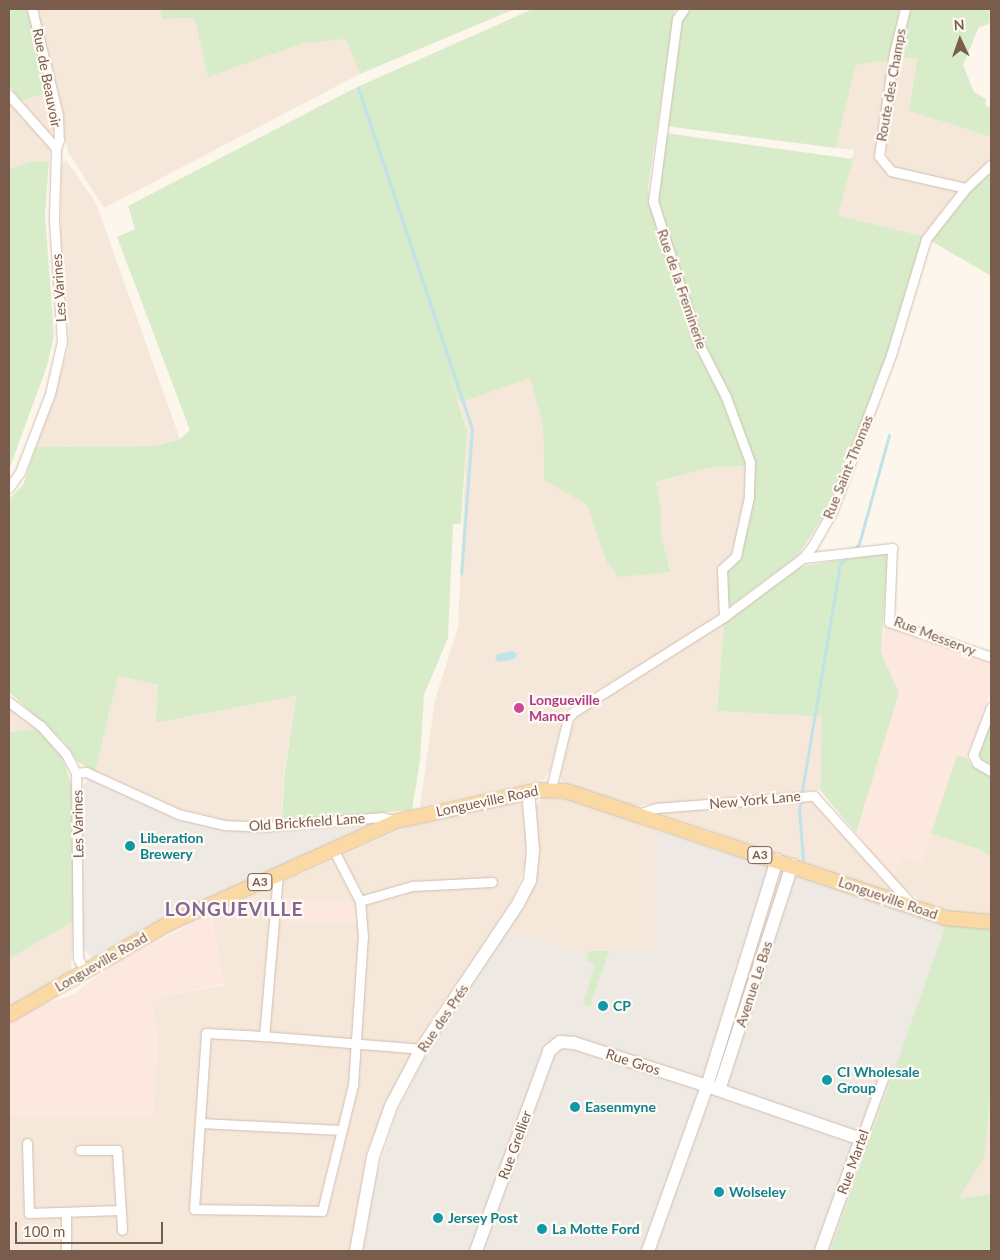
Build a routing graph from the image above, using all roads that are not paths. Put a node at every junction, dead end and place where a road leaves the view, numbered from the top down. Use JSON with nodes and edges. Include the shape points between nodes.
{"nodes":[{"id":1,"x":32,"y":9,"type":"edge"},
{"id":2,"x":684,"y":9,"type":"edge"},
{"id":3,"x":905,"y":9,"type":"edge"},
{"id":4,"x":9,"y":95,"type":"edge"},
{"id":5,"x":56,"y":148,"type":"junction"},
{"id":6,"x":991,"y":165,"type":"edge"},
{"id":7,"x":966,"y":188,"type":"junction"},
{"id":8,"x":9,"y":488,"type":"edge"},
{"id":9,"x":803,"y":558,"type":"junction"},
{"id":10,"x":724,"y":617,"type":"junction"},
{"id":11,"x":991,"y":657,"type":"edge"},
{"id":12,"x":9,"y":702,"type":"edge"},
{"id":13,"x":991,"y":707,"type":"edge"},
{"id":14,"x":991,"y":771,"type":"edge"},
{"id":15,"x":76,"y":773,"type":"junction"},
{"id":16,"x":551,"y":789,"type":"junction"},
{"id":17,"x":528,"y":791,"type":"junction"},
{"id":18,"x":637,"y":814,"type":"junction"},
{"id":19,"x":397,"y":821,"type":"junction"},
{"id":20,"x":333,"y":849,"type":"junction"},
{"id":21,"x":777,"y":860,"type":"junction"},
{"id":22,"x":792,"y":865,"type":"junction"},
{"id":23,"x":278,"y":874,"type":"junction"},
{"id":24,"x":492,"y":882,"type":"dead end"},
{"id":25,"x":360,"y":901,"type":"junction"},
{"id":26,"x":914,"y":907,"type":"junction"},
{"id":27,"x":991,"y":922,"type":"edge"},
{"id":28,"x":85,"y":972,"type":"junction"},
{"id":29,"x":9,"y":1015,"type":"edge"},
{"id":30,"x":264,"y":1036,"type":"junction"},
{"id":31,"x":560,"y":1042,"type":"joint"},
{"id":32,"x":357,"y":1043,"type":"junction"},
{"id":33,"x":421,"y":1049,"type":"junction"},
{"id":34,"x":885,"y":1073,"type":"dead end"},
{"id":35,"x":707,"y":1086,"type":"junction"},
{"id":36,"x":720,"y":1090,"type":"junction"},
{"id":37,"x":200,"y":1123,"type":"junction"},
{"id":38,"x":341,"y":1130,"type":"junction"},
{"id":39,"x":861,"y":1139,"type":"junction"},
{"id":40,"x":27,"y":1143,"type":"dead end"},
{"id":41,"x":80,"y":1150,"type":"dead end"},
{"id":42,"x":120,"y":1210,"type":"junction"},
{"id":43,"x":66,"y":1213,"type":"junction"},
{"id":44,"x":122,"y":1230,"type":"dead end"},
{"id":45,"x":66,"y":1251,"type":"edge"},
{"id":46,"x":356,"y":1251,"type":"edge"},
{"id":47,"x":476,"y":1251,"type":"edge"},
{"id":48,"x":648,"y":1251,"type":"edge"},
{"id":49,"x":821,"y":1251,"type":"edge"}],
"edges":[{"from":1,"to":5,"type":"street","name":"Rue de Beauvoir","via":[[58,115],[59,140]]},
{"from":2,"to":10,"type":"street","name":"Rue de la Freminerie","via":[[677,19],[654,201],[699,344],[726,397],[750,462],[749,497],[736,556],[722,569]]},
{"from":3,"to":7,"type":"street","name":"Route des Champs","via":[[894,53],[879,156],[891,171]]},
{"from":4,"to":5,"type":"street"},
{"from":5,"to":8,"type":"street","name":"Les Varines","via":[[54,220],[62,341],[50,394],[20,472]]},
{"from":6,"to":7,"type":"street","name":"Rue Saint-Thomas"},
{"from":7,"to":9,"type":"street","name":"Rue Saint-Thomas","via":[[926,239],[891,355],[832,512]]},
{"from":9,"to":10,"type":"street","name":"Rue Saint-Thomas"},
{"from":9,"to":11,"type":"street","name":"Rue Messervy","via":[[892,548],[889,622]]},
{"from":10,"to":16,"type":"street","name":"Rue Saint-Thomas","via":[[572,713],[568,718]]},
{"from":12,"to":15,"type":"street","name":"Les Varines","via":[[40,725],[66,754]]},
{"from":13,"to":14,"type":"street","via":[[972,755],[977,763]]},
{"from":15,"to":19,"type":"street","name":"Old Brickfield Lane","via":[[86,772],[178,814],[224,825],[259,827],[382,816]]},
{"from":15,"to":28,"type":"street","name":"Les Varines","via":[[78,958]]},
{"from":16,"to":17,"type":"main road","name":"Longueville Road","number":"A3"},
{"from":16,"to":18,"type":"main road","name":"Longueville Road","number":"A3"},
{"from":17,"to":19,"type":"main road","name":"Longueville Road","number":"A3"},
{"from":17,"to":33,"type":"street","name":"Rue des Prés","via":[[533,849],[530,880],[518,904]]},
{"from":18,"to":21,"type":"main road","name":"Longueville Road","number":"A3"},
{"from":18,"to":26,"type":"street","name":"New York Lane","via":[[657,808],[814,796]]},
{"from":19,"to":20,"type":"main road","name":"Longueville Road","number":"A3"},
{"from":20,"to":23,"type":"main road","name":"Longueville Road","number":"A3"},
{"from":20,"to":25,"type":"street"},
{"from":21,"to":22,"type":"main road","name":"Longueville Road","number":"A3"},
{"from":21,"to":35,"type":"street","name":"Avenue Le Bas"},
{"from":22,"to":26,"type":"main road","name":"Longueville Road","number":"A3"},
{"from":22,"to":36,"type":"street","name":"Avenue Le Bas"},
{"from":23,"to":28,"type":"main road","name":"Longueville Road","number":"A3","via":[[168,924]]},
{"from":23,"to":30,"type":"street"},
{"from":24,"to":25,"type":"street","via":[[412,886]]},
{"from":25,"to":32,"type":"street","via":[[363,936]]},
{"from":26,"to":27,"type":"main road","name":"Longueville Road","number":"A3","via":[[946,918]]},
{"from":28,"to":29,"type":"main road","name":"Longueville Road","number":"A3"},
{"from":30,"to":32,"type":"street"},
{"from":30,"to":37,"type":"street","via":[[206,1034]]},
{"from":31,"to":35,"type":"street","name":"Rue Gros","via":[[574,1043]]},
{"from":31,"to":47,"type":"street","name":"Rue Grellier","via":[[549,1051]]},
{"from":32,"to":33,"type":"street"},
{"from":32,"to":38,"type":"street","via":[[352,1085]]},
{"from":33,"to":46,"type":"street","name":"Rue des Prés","via":[[391,1106],[373,1157]]},
{"from":34,"to":39,"type":"street","name":"Rue Martel"},
{"from":35,"to":36,"type":"street"},
{"from":35,"to":48,"type":"street","name":"Avenue Le Bas"},
{"from":36,"to":39,"type":"street"},
{"from":37,"to":38,"type":"street"},
{"from":37,"to":38,"type":"street","via":[[194,1210],[322,1211]]},
{"from":39,"to":49,"type":"street","name":"Rue Martel"},
{"from":40,"to":43,"type":"street","via":[[29,1212]]},
{"from":41,"to":42,"type":"street","via":[[117,1150]]},
{"from":42,"to":43,"type":"street"},
{"from":42,"to":44,"type":"street"},
{"from":43,"to":45,"type":"street"}]}
